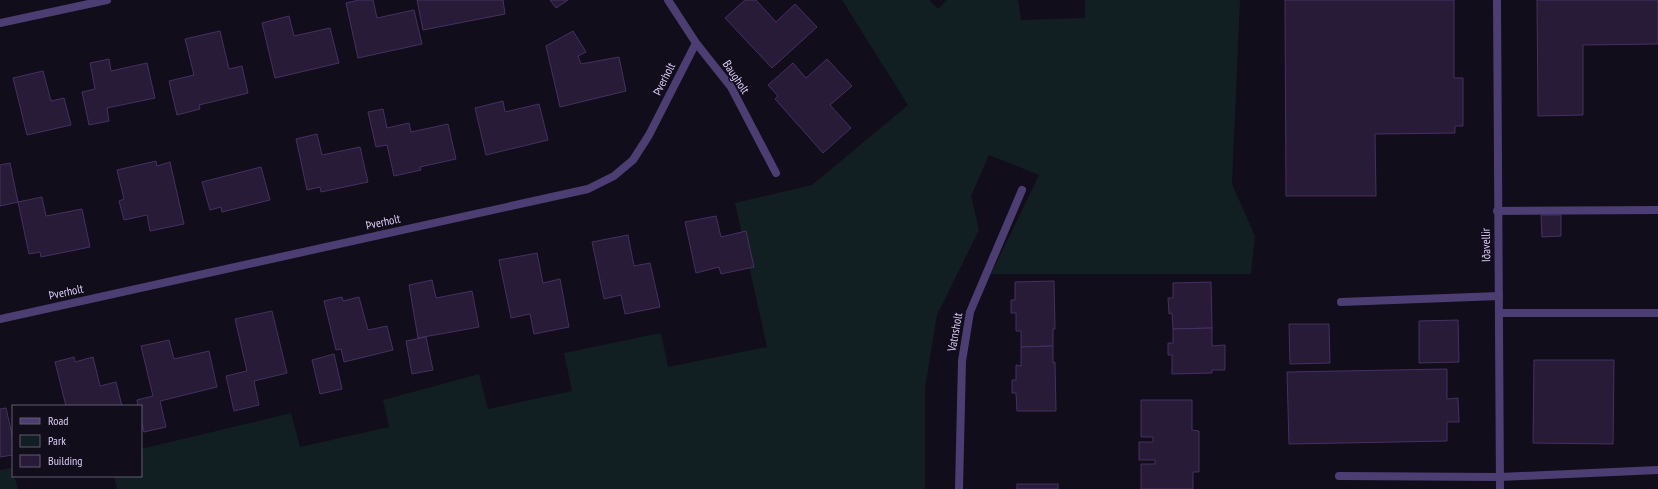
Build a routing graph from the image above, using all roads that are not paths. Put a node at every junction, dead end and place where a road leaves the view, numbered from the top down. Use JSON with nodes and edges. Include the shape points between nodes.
{"nodes":[{"id":1,"x":107,"y":0,"type":"edge"},
{"id":2,"x":668,"y":0,"type":"edge"},
{"id":3,"x":1497,"y":0,"type":"edge"},
{"id":4,"x":0,"y":23,"type":"edge"},
{"id":5,"x":696,"y":43,"type":"junction"},
{"id":6,"x":776,"y":173,"type":"dead end"},
{"id":7,"x":1022,"y":190,"type":"dead end"},
{"id":8,"x":1658,"y":210,"type":"edge"},
{"id":9,"x":1497,"y":211,"type":"junction"},
{"id":10,"x":1499,"y":296,"type":"junction"},
{"id":11,"x":1341,"y":302,"type":"dead end"},
{"id":12,"x":1499,"y":313,"type":"junction"},
{"id":13,"x":1658,"y":313,"type":"edge"},
{"id":14,"x":0,"y":319,"type":"edge"},
{"id":15,"x":1658,"y":470,"type":"edge"},
{"id":16,"x":1339,"y":476,"type":"dead end"},
{"id":17,"x":1500,"y":477,"type":"junction"},
{"id":18,"x":959,"y":489,"type":"edge"},
{"id":19,"x":1500,"y":489,"type":"edge"}],
"edges":[{"from":1,"to":4,"type":"street"},
{"from":2,"to":5,"type":"street","name":"Baugholt"},
{"from":3,"to":9,"type":"street","name":"Iðavellir"},
{"from":5,"to":6,"type":"street","name":"Baugholt","via":[[730,87]]},
{"from":5,"to":14,"type":"street","name":"Þverholt","via":[[650,135],[633,160],[614,176],[588,189]]},
{"from":7,"to":18,"type":"street","name":"Vatnsholt","via":[[970,312],[962,361]]},
{"from":8,"to":9,"type":"street"},
{"from":9,"to":10,"type":"street","name":"Iðavellir"},
{"from":10,"to":11,"type":"street"},
{"from":10,"to":12,"type":"street","name":"Iðavellir"},
{"from":12,"to":13,"type":"street"},
{"from":12,"to":17,"type":"street","name":"Iðavellir"},
{"from":15,"to":17,"type":"street"},
{"from":16,"to":17,"type":"street"},
{"from":17,"to":19,"type":"street","name":"Iðavellir"}]}
